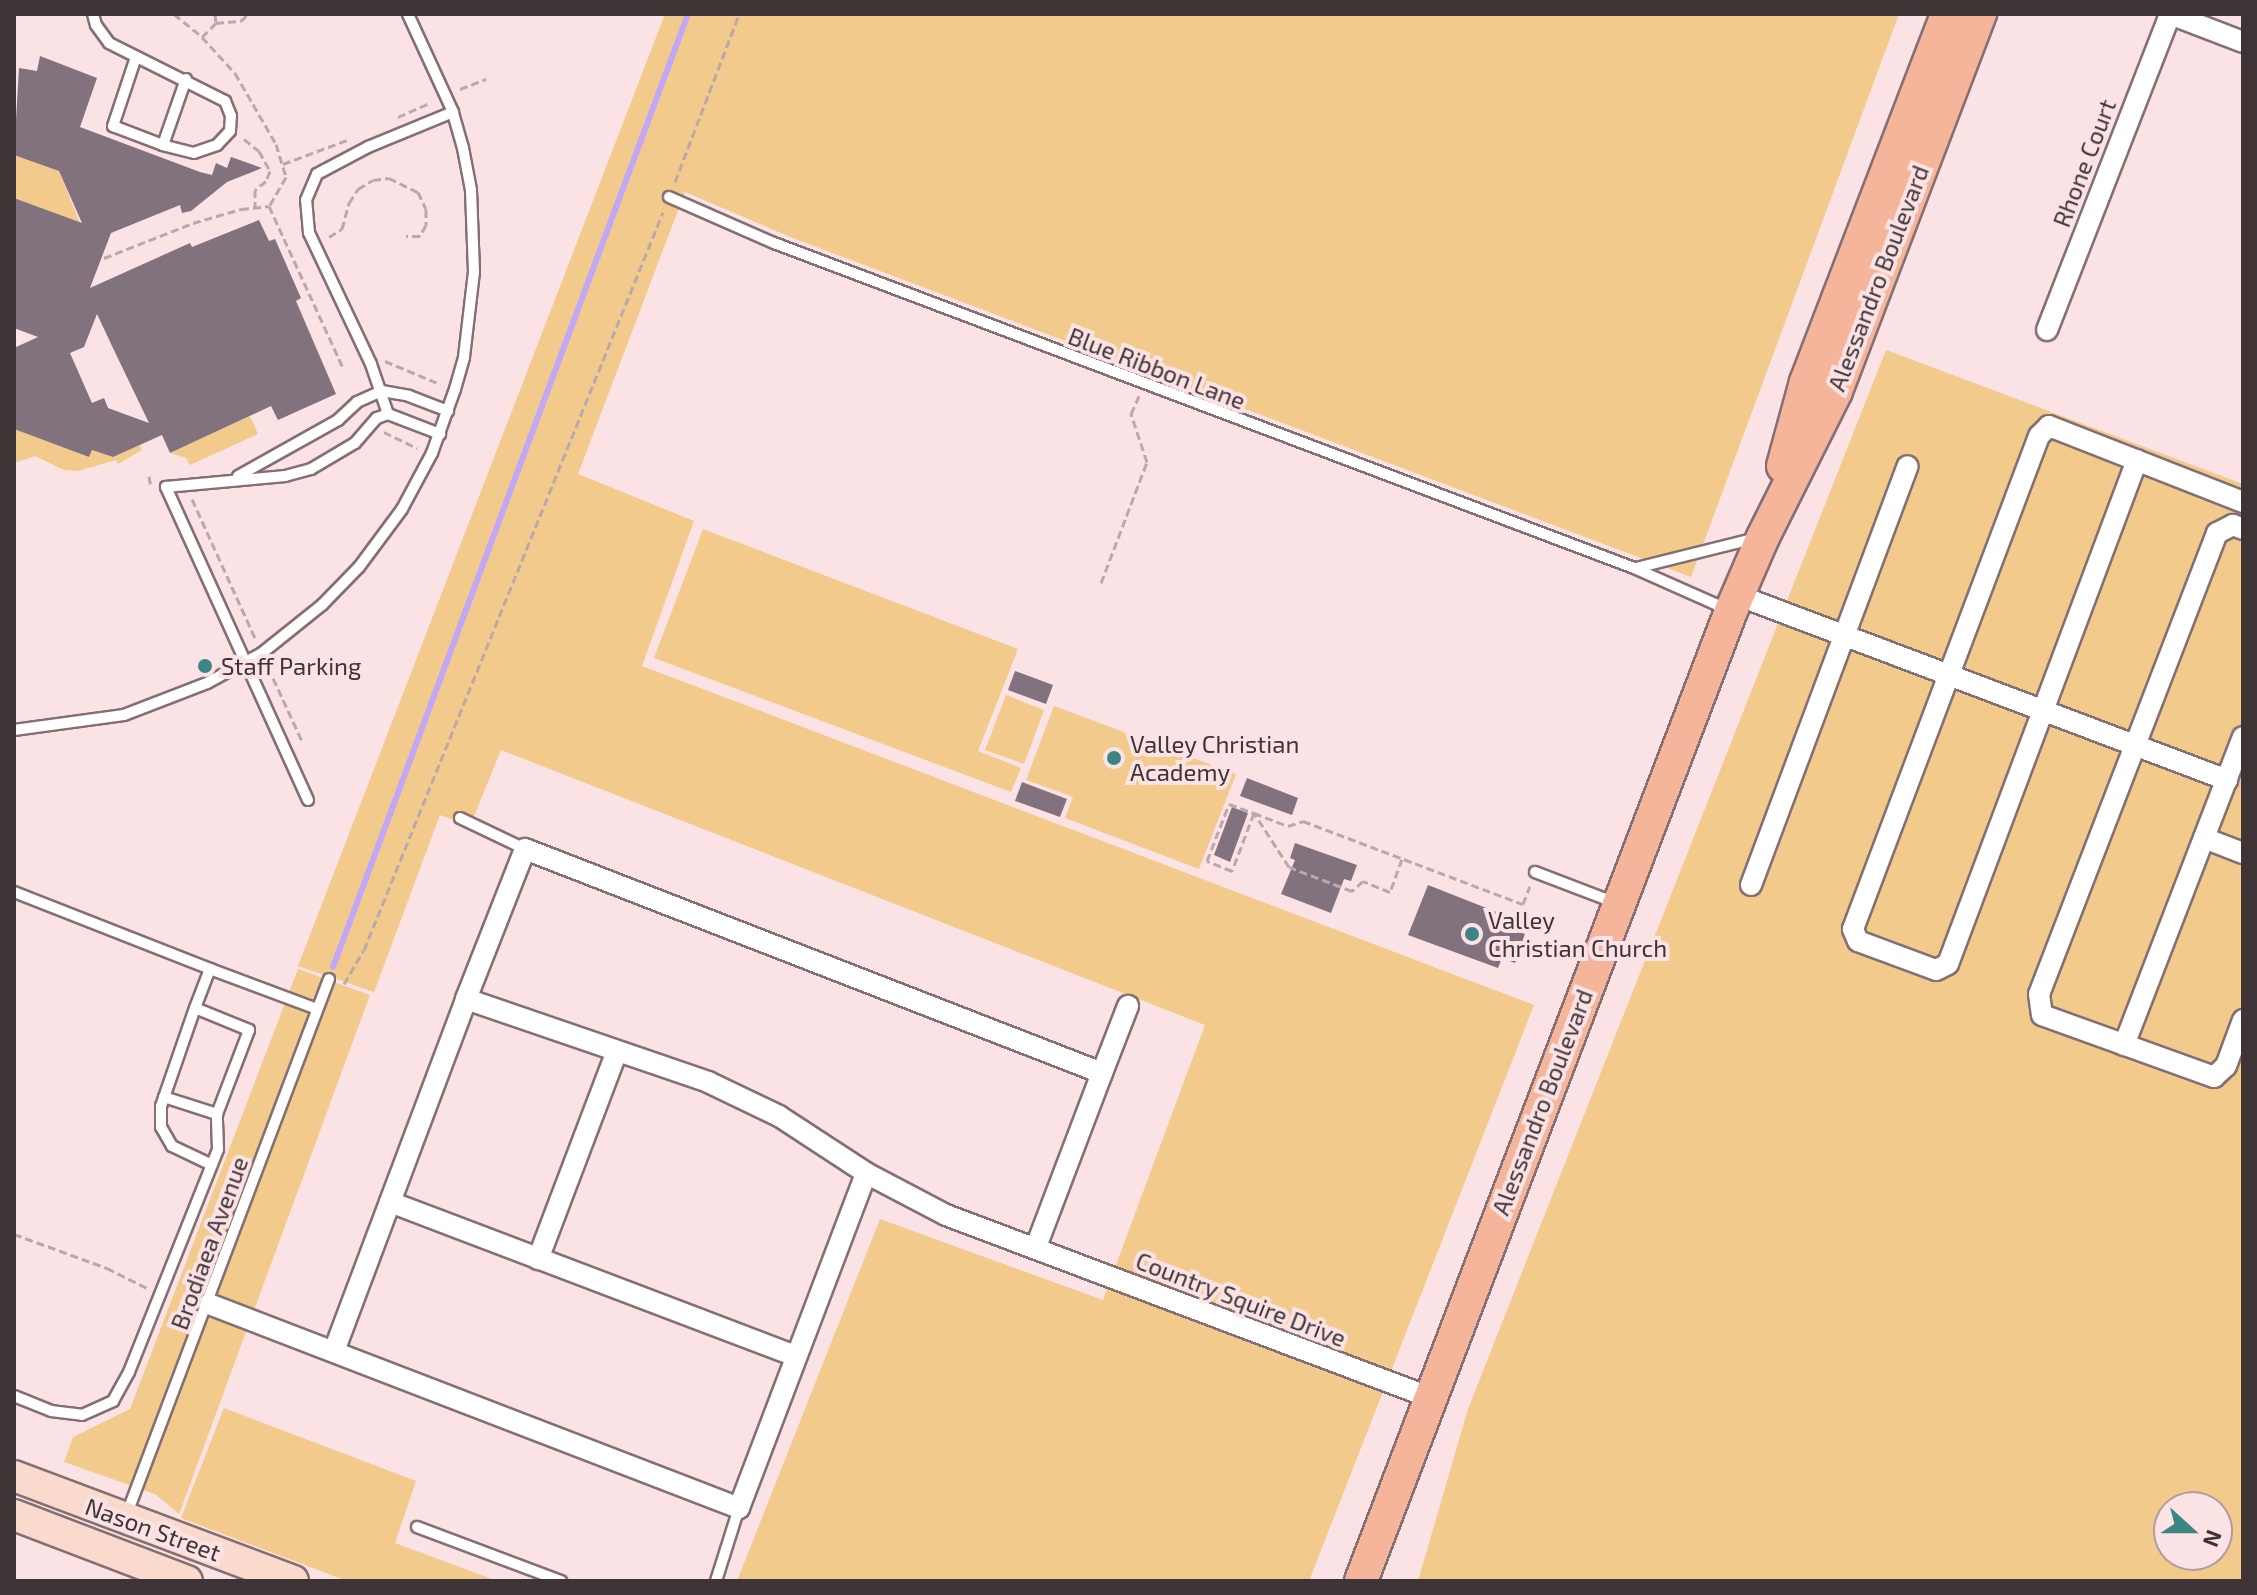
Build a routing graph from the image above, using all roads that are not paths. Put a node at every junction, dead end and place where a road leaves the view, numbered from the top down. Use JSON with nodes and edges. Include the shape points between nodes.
{"nodes":[{"id":1,"x":93,"y":14,"type":"edge"},
{"id":2,"x":408,"y":14,"type":"edge"},
{"id":3,"x":1947,"y":14,"type":"edge"},
{"id":4,"x":1980,"y":14,"type":"edge"},
{"id":5,"x":2170,"y":14,"type":"edge"},
{"id":6,"x":2243,"y":42,"type":"edge"},
{"id":7,"x":136,"y":57,"type":"junction"},
{"id":8,"x":186,"y":79,"type":"junction"},
{"id":9,"x":453,"y":112,"type":"junction"},
{"id":10,"x":163,"y":145,"type":"junction"},
{"id":11,"x":669,"y":197,"type":"road end"},
{"id":12,"x":2047,"y":330,"type":"dead end"},
{"id":13,"x":382,"y":391,"type":"junction"},
{"id":14,"x":448,"y":411,"type":"junction"},
{"id":15,"x":388,"y":414,"type":"junction"},
{"id":16,"x":440,"y":434,"type":"junction"},
{"id":17,"x":2137,"y":460,"type":"junction"},
{"id":18,"x":1908,"y":466,"type":"dead end"},
{"id":19,"x":235,"y":478,"type":"junction"},
{"id":20,"x":2243,"y":502,"type":"edge"},
{"id":21,"x":2243,"y":529,"type":"edge"},
{"id":22,"x":1763,"y":537,"type":"junction"},
{"id":23,"x":1634,"y":568,"type":"junction"},
{"id":24,"x":1734,"y":603,"type":"junction"},
{"id":25,"x":1843,"y":636,"type":"junction"},
{"id":26,"x":246,"y":661,"type":"junction"},
{"id":27,"x":1951,"y":676,"type":"junction"},
{"id":28,"x":2044,"y":712,"type":"junction"},
{"id":29,"x":14,"y":730,"type":"edge"},
{"id":30,"x":2243,"y":737,"type":"edge"},
{"id":31,"x":2135,"y":746,"type":"junction"},
{"id":32,"x":2227,"y":780,"type":"junction"},
{"id":33,"x":308,"y":800,"type":"dead end"},
{"id":34,"x":460,"y":818,"type":"dead end"},
{"id":35,"x":2204,"y":838,"type":"junction"},
{"id":36,"x":525,"y":849,"type":"junction"},
{"id":37,"x":2243,"y":853,"type":"edge"},
{"id":38,"x":1535,"y":872,"type":"road end"},
{"id":39,"x":1751,"y":885,"type":"dead end"},
{"id":40,"x":14,"y":892,"type":"edge"},
{"id":41,"x":1618,"y":904,"type":"junction"},
{"id":42,"x":210,"y":969,"type":"junction"},
{"id":43,"x":329,"y":979,"type":"dead end"},
{"id":44,"x":466,"y":999,"type":"junction"},
{"id":45,"x":1128,"y":1006,"type":"dead end"},
{"id":46,"x":195,"y":1008,"type":"junction"},
{"id":47,"x":317,"y":1009,"type":"junction"},
{"id":48,"x":2243,"y":1020,"type":"edge"},
{"id":49,"x":2124,"y":1045,"type":"junction"},
{"id":50,"x":617,"y":1051,"type":"junction"},
{"id":51,"x":1102,"y":1073,"type":"junction"},
{"id":52,"x":164,"y":1097,"type":"junction"},
{"id":53,"x":217,"y":1114,"type":"junction"},
{"id":54,"x":212,"y":1165,"type":"junction"},
{"id":55,"x":866,"y":1173,"type":"junction"},
{"id":56,"x":390,"y":1202,"type":"junction"},
{"id":57,"x":1035,"y":1249,"type":"junction"},
{"id":58,"x":538,"y":1259,"type":"junction"},
{"id":59,"x":209,"y":1304,"type":"junction"},
{"id":60,"x":334,"y":1351,"type":"junction"},
{"id":61,"x":795,"y":1356,"type":"junction"},
{"id":62,"x":14,"y":1396,"type":"edge"},
{"id":63,"x":1429,"y":1397,"type":"junction"},
{"id":64,"x":14,"y":1476,"type":"edge"},
{"id":65,"x":14,"y":1498,"type":"edge"},
{"id":66,"x":739,"y":1508,"type":"junction"},
{"id":67,"x":14,"y":1515,"type":"edge"},
{"id":68,"x":125,"y":1519,"type":"junction"},
{"id":69,"x":417,"y":1527,"type":"dead end"},
{"id":70,"x":187,"y":1581,"type":"edge"},
{"id":71,"x":293,"y":1581,"type":"edge"},
{"id":72,"x":561,"y":1581,"type":"edge"},
{"id":73,"x":716,"y":1581,"type":"edge"},
{"id":74,"x":1361,"y":1581,"type":"edge"}],
"edges":[{"from":1,"to":7,"type":"lane","via":[[109,43]]},
{"from":2,"to":9,"type":"lane"},
{"from":3,"to":22,"type":"main road","name":"Alessandro Boulevard","via":[[1806,382]]},
{"from":4,"to":22,"type":"main road","name":"Alessandro Boulevard","via":[[1836,391]]},
{"from":5,"to":6,"type":"street"},
{"from":5,"to":12,"type":"street","name":"Rhone Court"},
{"from":7,"to":8,"type":"lane"},
{"from":7,"to":10,"type":"lane","via":[[113,126]]},
{"from":8,"to":10,"type":"lane"},
{"from":8,"to":10,"type":"lane","via":[[225,101],[230,131],[217,145],[194,153]]},
{"from":9,"to":13,"type":"lane","via":[[317,174],[306,200],[313,244]]},
{"from":9,"to":14,"type":"lane","via":[[471,190],[474,272],[464,357]]},
{"from":11,"to":23,"type":"lane","name":"Blue Ribbon Lane","via":[[774,243],[1143,385]]},
{"from":13,"to":14,"type":"lane"},
{"from":13,"to":15,"type":"lane"},
{"from":13,"to":19,"type":"lane"},
{"from":14,"to":16,"type":"lane"},
{"from":15,"to":16,"type":"lane"},
{"from":15,"to":19,"type":"lane","via":[[377,418],[355,443],[311,469]]},
{"from":16,"to":26,"type":"lane","via":[[402,509],[359,567],[322,605]]},
{"from":17,"to":20,"type":"street"},
{"from":17,"to":27,"type":"street","via":[[2049,426],[2039,436]]},
{"from":17,"to":28,"type":"street"},
{"from":18,"to":25,"type":"street"},
{"from":19,"to":26,"type":"lane","via":[[166,487]]},
{"from":21,"to":31,"type":"street","via":[[2233,525],[2217,533]]},
{"from":22,"to":23,"type":"lane"},
{"from":22,"to":24,"type":"main road","name":"Alessandro Boulevard"},
{"from":23,"to":24,"type":"lane","name":"Blue Ribbon Lane"},
{"from":24,"to":25,"type":"street"},
{"from":24,"to":41,"type":"main road","name":"Alessandro Boulevard"},
{"from":25,"to":27,"type":"street"},
{"from":25,"to":39,"type":"street"},
{"from":26,"to":29,"type":"lane","via":[[207,683],[124,715]]},
{"from":26,"to":33,"type":"lane"},
{"from":27,"to":28,"type":"street"},
{"from":27,"to":28,"type":"street","via":[[1853,929],[1858,941],[1936,970],[1948,964]]},
{"from":28,"to":31,"type":"street"},
{"from":30,"to":32,"type":"street"},
{"from":31,"to":32,"type":"street"},
{"from":31,"to":49,"type":"street","via":[[2039,994],[2042,1015]]},
{"from":32,"to":35,"type":"street"},
{"from":34,"to":36,"type":"lane"},
{"from":35,"to":37,"type":"street"},
{"from":35,"to":49,"type":"street"},
{"from":36,"to":44,"type":"street"},
{"from":36,"to":51,"type":"street"},
{"from":38,"to":41,"type":"lane"},
{"from":40,"to":42,"type":"lane"},
{"from":41,"to":63,"type":"main road","name":"Alessandro Boulevard"},
{"from":42,"to":46,"type":"lane"},
{"from":42,"to":47,"type":"lane"},
{"from":43,"to":47,"type":"lane","name":"Brodiaea Avenue"},
{"from":44,"to":50,"type":"street","name":"Country Squire Drive"},
{"from":44,"to":56,"type":"street"},
{"from":45,"to":51,"type":"street"},
{"from":46,"to":52,"type":"lane"},
{"from":46,"to":53,"type":"lane","via":[[249,1030]]},
{"from":47,"to":59,"type":"lane","name":"Brodiaea Avenue"},
{"from":48,"to":49,"type":"street","via":[[2226,1066],[2214,1077]]},
{"from":50,"to":55,"type":"street","name":"Country Squire Drive","via":[[708,1082],[779,1116]]},
{"from":50,"to":58,"type":"street"},
{"from":51,"to":57,"type":"street"},
{"from":52,"to":53,"type":"lane"},
{"from":52,"to":54,"type":"lane","via":[[161,1127],[172,1146]]},
{"from":53,"to":54,"type":"lane","via":[[218,1149]]},
{"from":54,"to":62,"type":"lane","via":[[113,1401],[82,1415],[51,1411]]},
{"from":55,"to":57,"type":"street","name":"Country Squire Drive","via":[[946,1215]]},
{"from":55,"to":61,"type":"street"},
{"from":56,"to":58,"type":"street"},
{"from":56,"to":60,"type":"street"},
{"from":57,"to":63,"type":"street","name":"Country Squire Drive"},
{"from":58,"to":61,"type":"street"},
{"from":59,"to":60,"type":"street"},
{"from":59,"to":68,"type":"lane","name":"Brodiaea Avenue"},
{"from":60,"to":66,"type":"street"},
{"from":61,"to":66,"type":"street"},
{"from":63,"to":74,"type":"main road","name":"Alessandro Boulevard"},
{"from":64,"to":68,"type":"main road","name":"Nason Street"},
{"from":65,"to":68,"type":"main road","via":[[102,1531]]},
{"from":66,"to":73,"type":"lane"},
{"from":67,"to":70,"type":"main road","name":"Nason Street"},
{"from":68,"to":71,"type":"main road","name":"Nason Street"},
{"from":69,"to":72,"type":"lane"}]}
